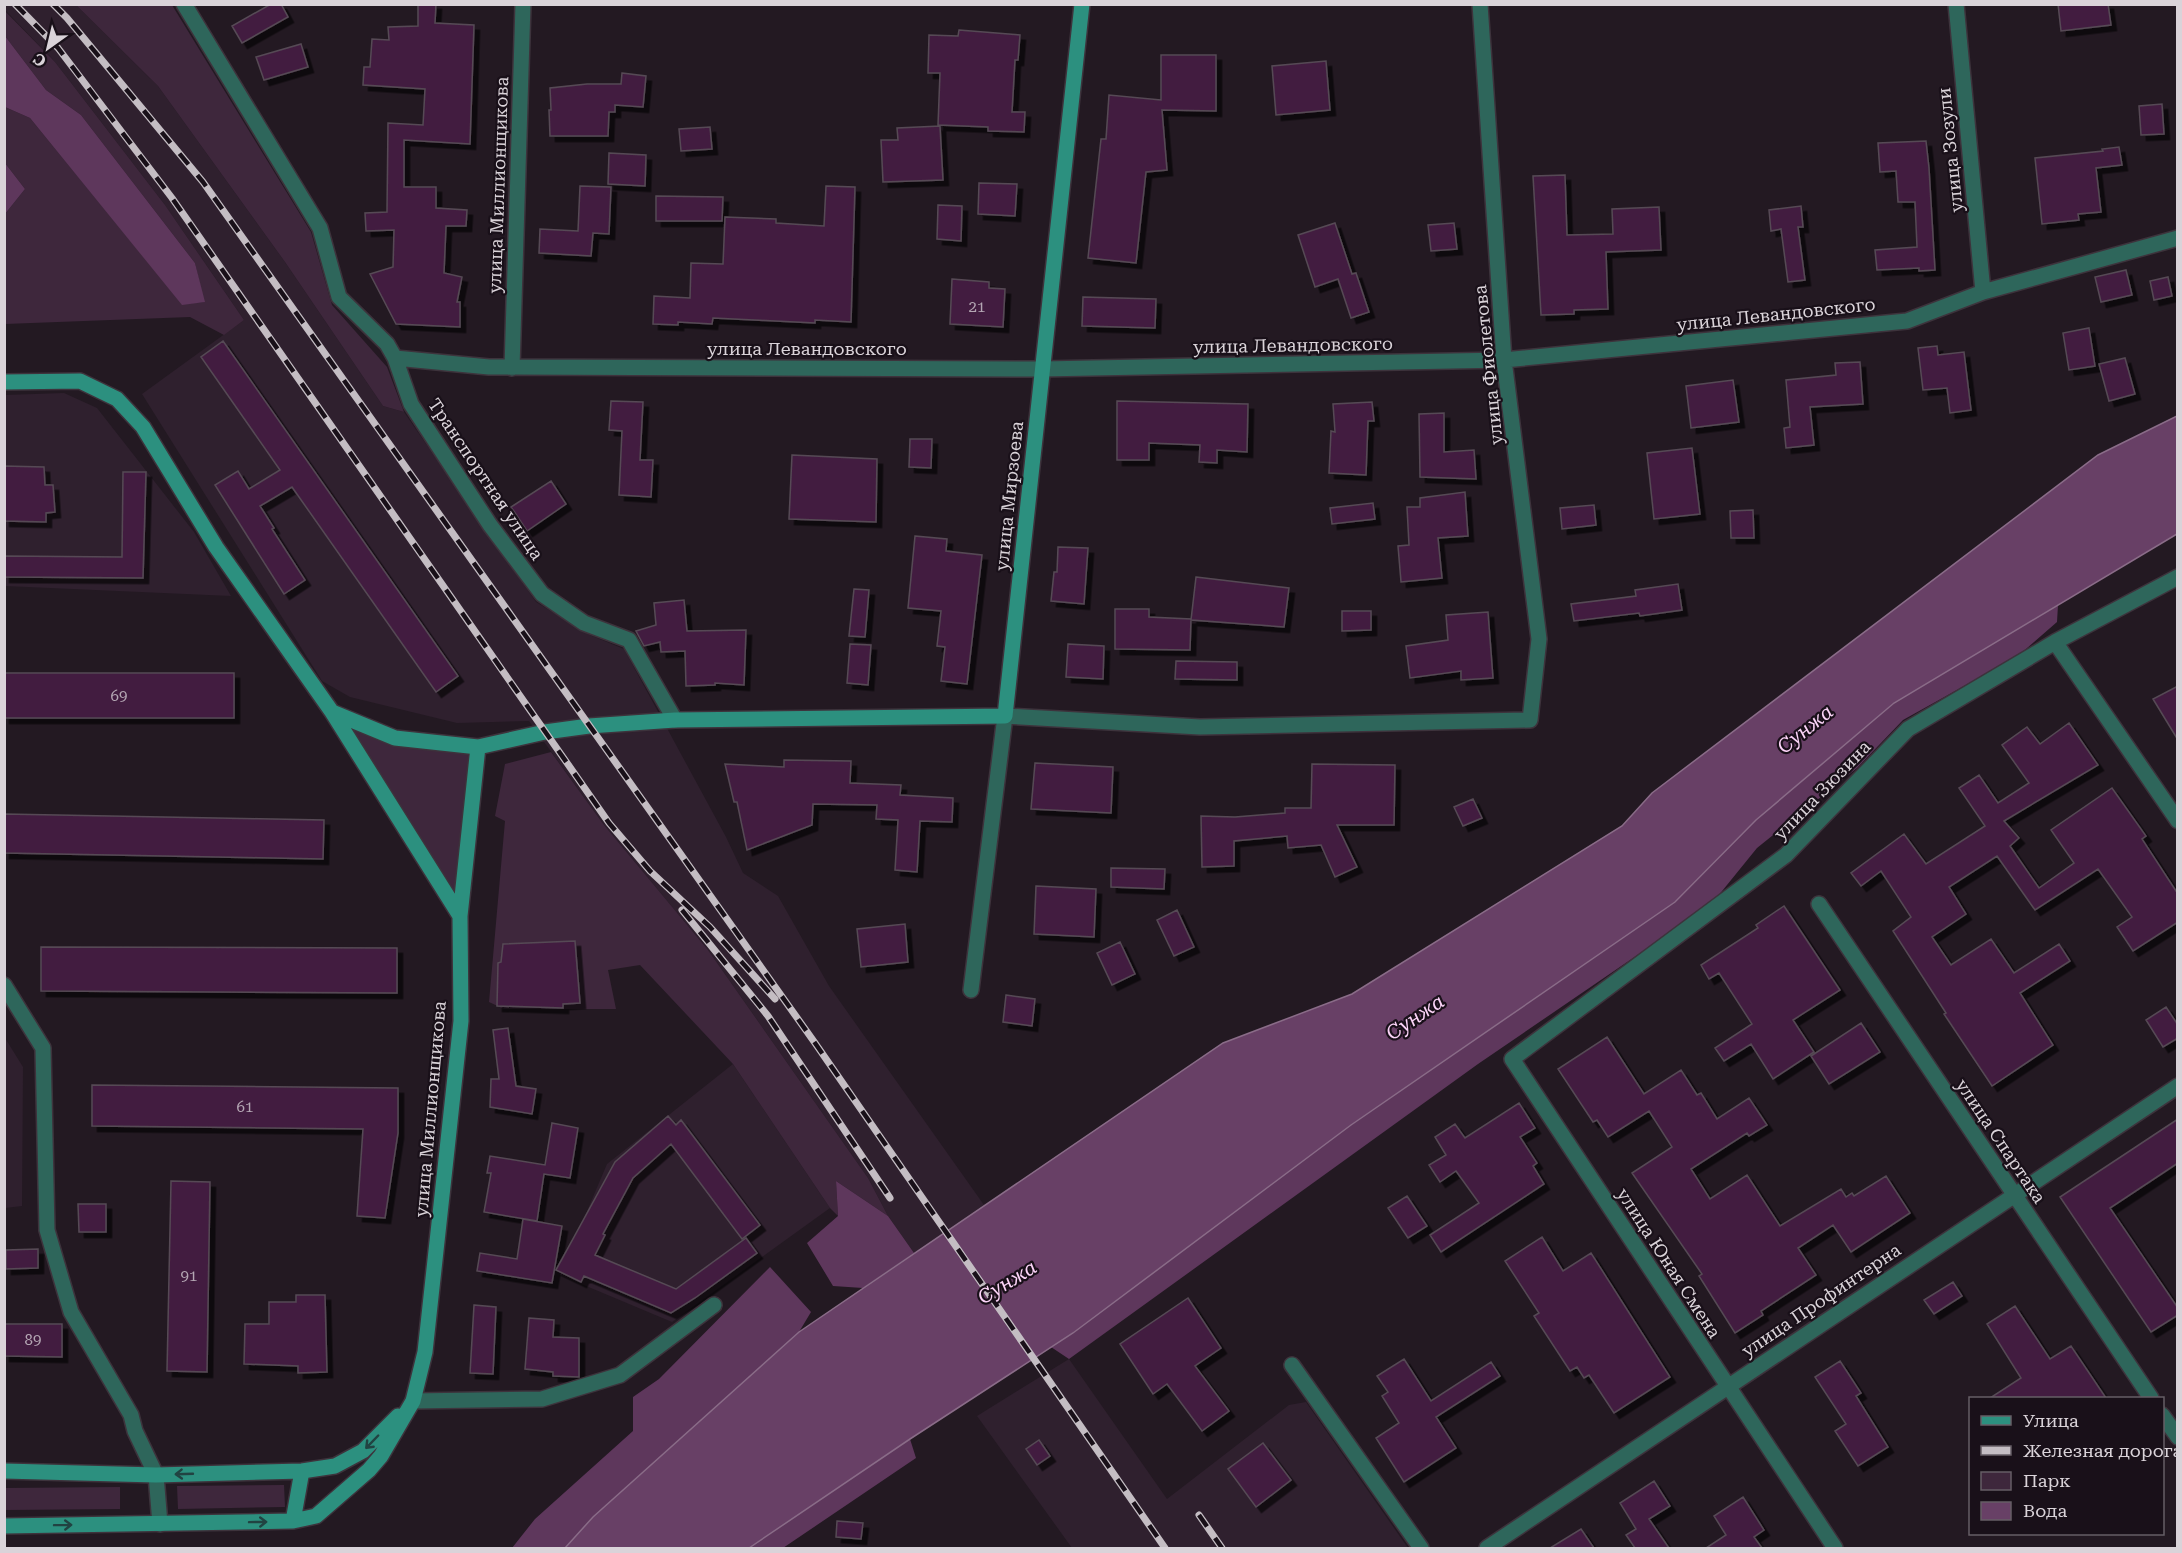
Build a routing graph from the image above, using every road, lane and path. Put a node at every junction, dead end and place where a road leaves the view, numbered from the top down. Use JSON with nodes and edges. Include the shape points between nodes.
{"nodes":[{"id":1,"x":184,"y":4,"type":"edge"},
{"id":2,"x":523,"y":4,"type":"edge"},
{"id":3,"x":1082,"y":4,"type":"edge"},
{"id":4,"x":1480,"y":4,"type":"edge"},
{"id":5,"x":1956,"y":4,"type":"edge"},
{"id":6,"x":2178,"y":238,"type":"edge"},
{"id":7,"x":1983,"y":292,"type":"junction"},
{"id":8,"x":395,"y":358,"type":"junction"},
{"id":9,"x":1504,"y":360,"type":"junction"},
{"id":10,"x":512,"y":368,"type":"junction"},
{"id":11,"x":1042,"y":369,"type":"junction"},
{"id":12,"x":4,"y":382,"type":"edge"},
{"id":13,"x":2178,"y":577,"type":"edge"},
{"id":14,"x":2055,"y":642,"type":"junction"},
{"id":15,"x":332,"y":712,"type":"junction"},
{"id":16,"x":1005,"y":716,"type":"junction"},
{"id":17,"x":675,"y":720,"type":"junction"},
{"id":18,"x":478,"y":747,"type":"junction"},
{"id":19,"x":2178,"y":821,"type":"edge"},
{"id":20,"x":1819,"y":904,"type":"dead end"},
{"id":21,"x":460,"y":916,"type":"junction"},
{"id":22,"x":4,"y":985,"type":"edge"},
{"id":23,"x":971,"y":990,"type":"dead end"},
{"id":24,"x":1512,"y":1059,"type":"joint"},
{"id":25,"x":2178,"y":1086,"type":"edge"},
{"id":26,"x":2014,"y":1195,"type":"junction"},
{"id":27,"x":714,"y":1305,"type":"dead end"},
{"id":28,"x":1292,"y":1365,"type":"dead end"},
{"id":29,"x":1727,"y":1387,"type":"junction"},
{"id":30,"x":2150,"y":1397,"type":"edge"},
{"id":31,"x":413,"y":1401,"type":"junction"},
{"id":32,"x":2164,"y":1416,"type":"edge"},
{"id":33,"x":2178,"y":1437,"type":"edge"},
{"id":34,"x":302,"y":1471,"type":"junction"},
{"id":35,"x":4,"y":1472,"type":"edge"},
{"id":36,"x":156,"y":1474,"type":"junction"},
{"id":37,"x":293,"y":1521,"type":"junction"},
{"id":38,"x":160,"y":1524,"type":"junction"},
{"id":39,"x":4,"y":1526,"type":"edge"},
{"id":40,"x":1421,"y":1548,"type":"edge"},
{"id":41,"x":1487,"y":1548,"type":"edge"},
{"id":42,"x":1835,"y":1548,"type":"edge"}],
"edges":[{"from":1,"to":8,"type":"street","name":"Транспортная улица","via":[[320,228],[339,297],[387,344]]},
{"from":2,"to":10,"type":"street","name":"улица Миллионщикова"},
{"from":3,"to":11,"type":"street","name":"улица Мирзоева"},
{"from":4,"to":9,"type":"street","name":"улица Фиолетова"},
{"from":5,"to":7,"type":"street","name":"улица Зозули"},
{"from":6,"to":7,"type":"street","name":"улица Левандовского"},
{"from":7,"to":9,"type":"street","name":"улица Левандовского","via":[[1907,321]]},
{"from":8,"to":10,"type":"street","name":"улица Левандовского"},
{"from":8,"to":17,"type":"street","name":"Транспортная улица","via":[[411,404],[490,525],[542,594],[584,623],[629,640]]},
{"from":9,"to":11,"type":"street","name":"улица Левандовского"},
{"from":9,"to":16,"type":"street","name":"улица Фиолетова","via":[[1539,639],[1530,720],[1200,727]]},
{"from":10,"to":11,"type":"street","name":"улица Левандовского"},
{"from":11,"to":16,"type":"street","name":"улица Мирзоева"},
{"from":12,"to":15,"type":"street","via":[[80,381],[117,399],[143,426],[216,547]]},
{"from":13,"to":14,"type":"street","name":"улица Зюзина"},
{"from":14,"to":19,"type":"street"},
{"from":14,"to":24,"type":"street","name":"улица Зюзина","via":[[1908,729],[1786,855]]},
{"from":15,"to":18,"type":"street","via":[[395,738]]},
{"from":15,"to":21,"type":"street"},
{"from":16,"to":17,"type":"street"},
{"from":16,"to":23,"type":"street","name":"улица Мирзоева"},
{"from":17,"to":18,"type":"street","via":[[545,732]]},
{"from":18,"to":21,"type":"street","name":"улица Миллионщикова"},
{"from":20,"to":26,"type":"street","name":"улица Спартака"},
{"from":21,"to":31,"type":"street","name":"улица Миллионщикова","via":[[461,1021],[425,1352]]},
{"from":22,"to":36,"type":"street","via":[[43,1048],[47,1230],[71,1312],[131,1414]]},
{"from":24,"to":29,"type":"street","name":"улица Юная Смена"},
{"from":25,"to":26,"type":"street","name":"улица Профинтерна"},
{"from":26,"to":29,"type":"street","name":"улица Профинтерна"},
{"from":26,"to":30,"type":"street","name":"улица Спартака"},
{"from":27,"to":31,"type":"street","via":[[620,1375],[542,1399]]},
{"from":28,"to":40,"type":"street"},
{"from":29,"to":41,"type":"street","name":"улица Профинтерна"},
{"from":29,"to":42,"type":"street","name":"улица Юная Смена"},
{"from":31,"to":34,"type":"street","one_way":true,"via":[[363,1451],[335,1466]]},
{"from":31,"to":37,"type":"street","via":[[369,1470],[316,1516]]},
{"from":32,"to":33,"type":"street"},
{"from":34,"to":36,"type":"street","one_way":true},
{"from":34,"to":37,"type":"street"},
{"from":35,"to":36,"type":"street"},
{"from":36,"to":38,"type":"street"},
{"from":38,"to":37,"type":"street","one_way":true},
{"from":39,"to":38,"type":"street","one_way":true}]}
